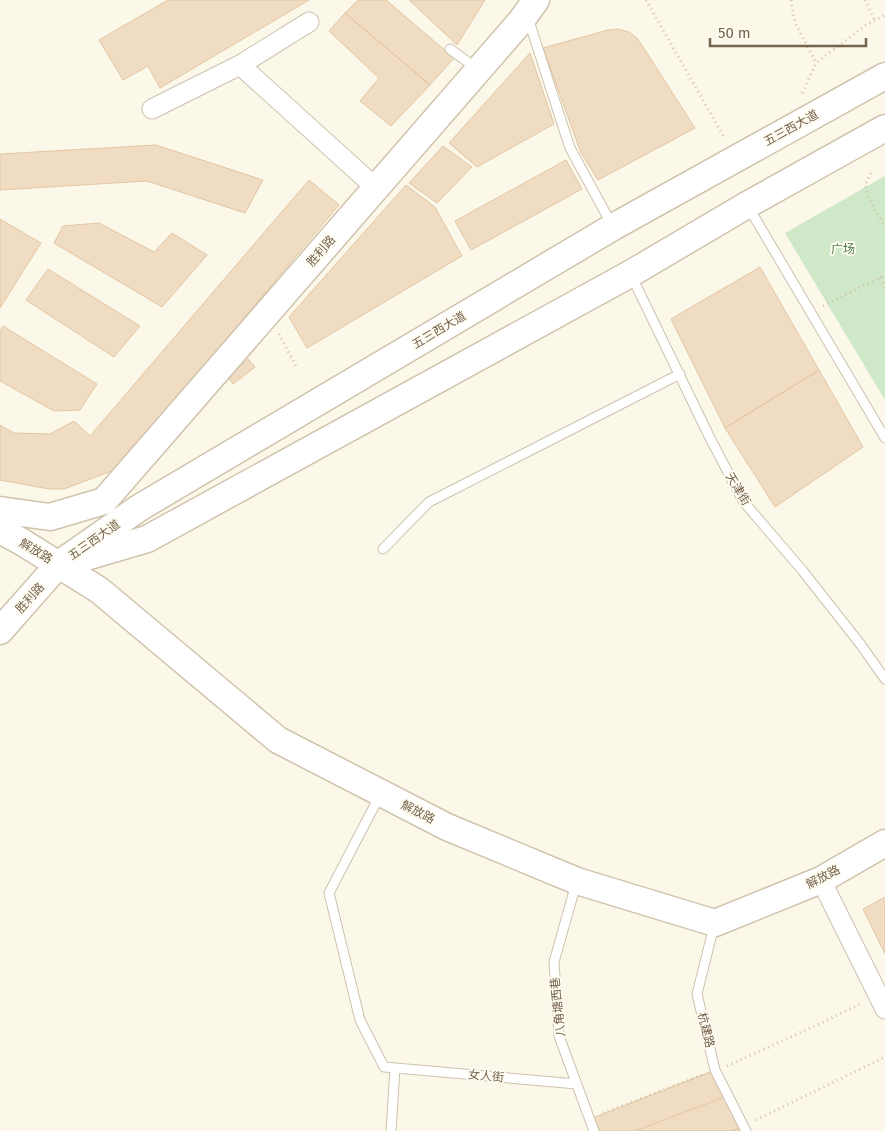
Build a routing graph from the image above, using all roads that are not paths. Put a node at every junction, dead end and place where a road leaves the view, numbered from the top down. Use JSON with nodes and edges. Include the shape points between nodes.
{"nodes":[{"id":1,"x":531,"y":6,"type":"edge"},
{"id":2,"x":309,"y":22,"type":"dead end"},
{"id":3,"x":450,"y":49,"type":"dead end"},
{"id":4,"x":240,"y":65,"type":"junction"},
{"id":5,"x":478,"y":70,"type":"junction"},
{"id":6,"x":885,"y":76,"type":"edge"},
{"id":7,"x":152,"y":109,"type":"dead end"},
{"id":8,"x":885,"y":128,"type":"edge"},
{"id":9,"x":376,"y":188,"type":"junction"},
{"id":10,"x":747,"y":205,"type":"junction"},
{"id":11,"x":613,"y":227,"type":"junction"},
{"id":12,"x":630,"y":274,"type":"junction"},
{"id":13,"x":680,"y":374,"type":"junction"},
{"id":14,"x":885,"y":438,"type":"edge"},
{"id":15,"x":0,"y":510,"type":"edge"},
{"id":16,"x":0,"y":530,"type":"edge"},
{"id":17,"x":382,"y":549,"type":"dead end"},
{"id":18,"x":59,"y":564,"type":"junction"},
{"id":19,"x":0,"y":631,"type":"edge"},
{"id":20,"x":885,"y":679,"type":"edge"},
{"id":21,"x":381,"y":793,"type":"junction"},
{"id":22,"x":885,"y":843,"type":"edge"},
{"id":23,"x":821,"y":880,"type":"junction"},
{"id":24,"x":577,"y":881,"type":"junction"},
{"id":25,"x":715,"y":923,"type":"junction"},
{"id":26,"x":882,"y":1002,"type":"edge"},
{"id":27,"x":395,"y":1068,"type":"junction"},
{"id":28,"x":577,"y":1084,"type":"junction"},
{"id":29,"x":745,"y":1129,"type":"edge"},
{"id":30,"x":391,"y":1131,"type":"edge"},
{"id":31,"x":594,"y":1131,"type":"edge"}],
"edges":[{"from":1,"to":5,"type":"main road","name":"胜利路"},
{"from":1,"to":11,"type":"lane","via":[[570,148]]},
{"from":2,"to":4,"type":"street"},
{"from":3,"to":5,"type":"lane"},
{"from":4,"to":7,"type":"street"},
{"from":4,"to":9,"type":"street"},
{"from":5,"to":9,"type":"main road","name":"胜利路"},
{"from":6,"to":11,"type":"main road","name":"五三西大道"},
{"from":8,"to":10,"type":"main road","name":"五三西大道"},
{"from":9,"to":15,"type":"main road","name":"胜利路","via":[[104,501],[50,517]]},
{"from":10,"to":12,"type":"main road","name":"五三西大道"},
{"from":10,"to":14,"type":"lane"},
{"from":11,"to":18,"type":"main road","name":"五三西大道","via":[[139,508]]},
{"from":12,"to":13,"type":"lane","name":"天津街"},
{"from":12,"to":18,"type":"main road","name":"五三西大道","via":[[147,539]]},
{"from":13,"to":17,"type":"lane","via":[[429,502]]},
{"from":13,"to":20,"type":"lane","name":"天津街","via":[[743,501],[802,570]]},
{"from":16,"to":18,"type":"main road","name":"解放路"},
{"from":18,"to":19,"type":"main road","name":"胜利路"},
{"from":18,"to":21,"type":"main road","name":"解放路","via":[[99,590],[278,740]]},
{"from":21,"to":24,"type":"main road","name":"解放路","via":[[447,827]]},
{"from":21,"to":27,"type":"lane","via":[[329,893],[360,1020],[384,1067]]},
{"from":22,"to":23,"type":"main road","name":"解放路"},
{"from":23,"to":25,"type":"main road","name":"解放路"},
{"from":23,"to":26,"type":"street"},
{"from":24,"to":25,"type":"main road","name":"解放路"},
{"from":24,"to":28,"type":"lane","name":"八角塘西巷","via":[[554,962],[559,1036]]},
{"from":25,"to":29,"type":"lane","name":"杭建路","via":[[697,994],[715,1070]]},
{"from":27,"to":28,"type":"lane","name":"女人街"},
{"from":27,"to":30,"type":"lane"},
{"from":28,"to":31,"type":"lane","name":"八角塘西巷"}]}
